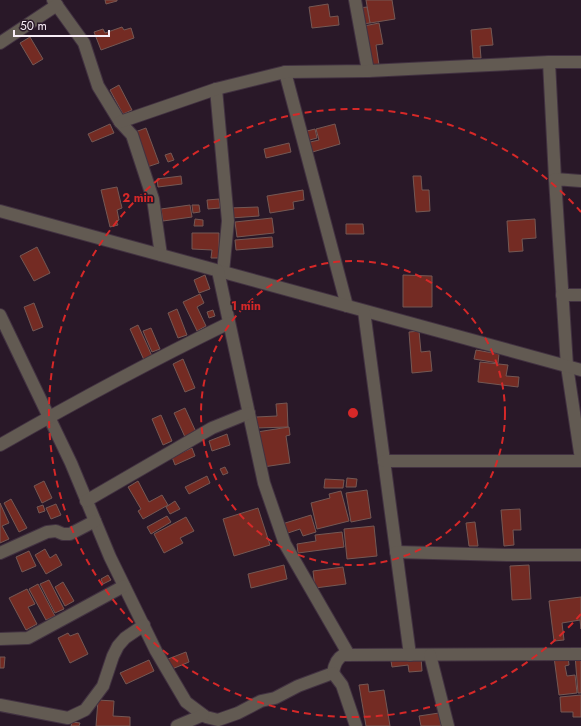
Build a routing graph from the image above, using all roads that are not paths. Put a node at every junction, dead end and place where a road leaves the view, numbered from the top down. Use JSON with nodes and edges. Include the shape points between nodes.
{"nodes":[{"id":1,"x":355,"y":0,"type":"edge"},
{"id":2,"x":55,"y":3,"type":"edge"},
{"id":3,"x":0,"y":43,"type":"edge"},
{"id":4,"x":549,"y":62,"type":"junction"},
{"id":5,"x":581,"y":62,"type":"edge"},
{"id":6,"x":368,"y":71,"type":"junction"},
{"id":7,"x":285,"y":72,"type":"junction"},
{"id":8,"x":216,"y":89,"type":"junction"},
{"id":9,"x":120,"y":122,"type":"junction"},
{"id":10,"x":555,"y":179,"type":"junction"},
{"id":11,"x":581,"y":181,"type":"edge"},
{"id":12,"x":0,"y":211,"type":"edge"},
{"id":13,"x":161,"y":255,"type":"junction"},
{"id":14,"x":220,"y":272,"type":"junction"},
{"id":15,"x":562,"y":295,"type":"junction"},
{"id":16,"x":581,"y":295,"type":"edge"},
{"id":17,"x":347,"y":306,"type":"junction"},
{"id":18,"x":364,"y":311,"type":"junction"},
{"id":19,"x":0,"y":316,"type":"edge"},
{"id":20,"x":229,"y":323,"type":"junction"},
{"id":21,"x":567,"y":366,"type":"junction"},
{"id":22,"x":581,"y":370,"type":"edge"},
{"id":23,"x":249,"y":414,"type":"junction"},
{"id":24,"x":49,"y":417,"type":"junction"},
{"id":25,"x":0,"y":445,"type":"edge"},
{"id":26,"x":581,"y":460,"type":"edge"},
{"id":27,"x":384,"y":461,"type":"junction"},
{"id":28,"x":86,"y":501,"type":"junction"},
{"id":29,"x":95,"y":521,"type":"junction"},
{"id":30,"x":396,"y":552,"type":"junction"},
{"id":31,"x":0,"y":553,"type":"edge"},
{"id":32,"x":581,"y":554,"type":"edge"},
{"id":33,"x":124,"y":586,"type":"junction"},
{"id":34,"x":144,"y":625,"type":"junction"},
{"id":35,"x":0,"y":639,"type":"edge"},
{"id":36,"x":581,"y":654,"type":"edge"},
{"id":37,"x":350,"y":655,"type":"junction"},
{"id":38,"x":410,"y":655,"type":"junction"},
{"id":39,"x":430,"y":655,"type":"junction"},
{"id":40,"x":333,"y":673,"type":"junction"},
{"id":41,"x":0,"y":705,"type":"edge"},
{"id":42,"x":203,"y":715,"type":"junction"},
{"id":43,"x":177,"y":726,"type":"edge"},
{"id":44,"x":356,"y":726,"type":"edge"},
{"id":45,"x":448,"y":726,"type":"edge"}],
"edges":[{"from":1,"to":6,"type":"street"},
{"from":2,"to":3,"type":"street"},
{"from":2,"to":9,"type":"street","via":[[84,43],[98,86]]},
{"from":4,"to":5,"type":"street"},
{"from":4,"to":6,"type":"street"},
{"from":4,"to":10,"type":"street"},
{"from":6,"to":7,"type":"street"},
{"from":7,"to":8,"type":"street"},
{"from":7,"to":17,"type":"street"},
{"from":8,"to":9,"type":"street"},
{"from":8,"to":14,"type":"street","via":[[228,221]]},
{"from":9,"to":13,"type":"street","via":[[132,135],[153,199]]},
{"from":10,"to":11,"type":"street"},
{"from":10,"to":15,"type":"street"},
{"from":12,"to":13,"type":"street"},
{"from":13,"to":14,"type":"street"},
{"from":14,"to":17,"type":"street"},
{"from":14,"to":20,"type":"street"},
{"from":15,"to":16,"type":"street"},
{"from":15,"to":21,"type":"street"},
{"from":17,"to":18,"type":"street"},
{"from":18,"to":21,"type":"street"},
{"from":18,"to":27,"type":"street"},
{"from":19,"to":24,"type":"street"},
{"from":20,"to":23,"type":"street"},
{"from":20,"to":24,"type":"street","via":[[140,367]]},
{"from":21,"to":22,"type":"street"},
{"from":21,"to":26,"type":"street"},
{"from":23,"to":28,"type":"street","via":[[212,428]]},
{"from":23,"to":37,"type":"street","via":[[264,483],[285,544]]},
{"from":24,"to":25,"type":"street"},
{"from":24,"to":28,"type":"street"},
{"from":26,"to":27,"type":"street"},
{"from":27,"to":30,"type":"street"},
{"from":28,"to":29,"type":"street"},
{"from":29,"to":31,"type":"street","via":[[70,534],[47,532]]},
{"from":29,"to":33,"type":"street"},
{"from":30,"to":32,"type":"street"},
{"from":30,"to":38,"type":"street"},
{"from":33,"to":34,"type":"street"},
{"from":33,"to":35,"type":"street","via":[[28,638]]},
{"from":34,"to":41,"type":"street","via":[[118,646],[103,686],[85,710],[68,718]]},
{"from":34,"to":42,"type":"street","via":[[186,702]]},
{"from":36,"to":39,"type":"street"},
{"from":37,"to":38,"type":"street"},
{"from":37,"to":40,"type":"street","via":[[339,658]]},
{"from":38,"to":39,"type":"street"},
{"from":39,"to":45,"type":"street"},
{"from":40,"to":42,"type":"street","via":[[218,720]]},
{"from":40,"to":44,"type":"street","via":[[342,685]]},
{"from":42,"to":43,"type":"street"}]}
